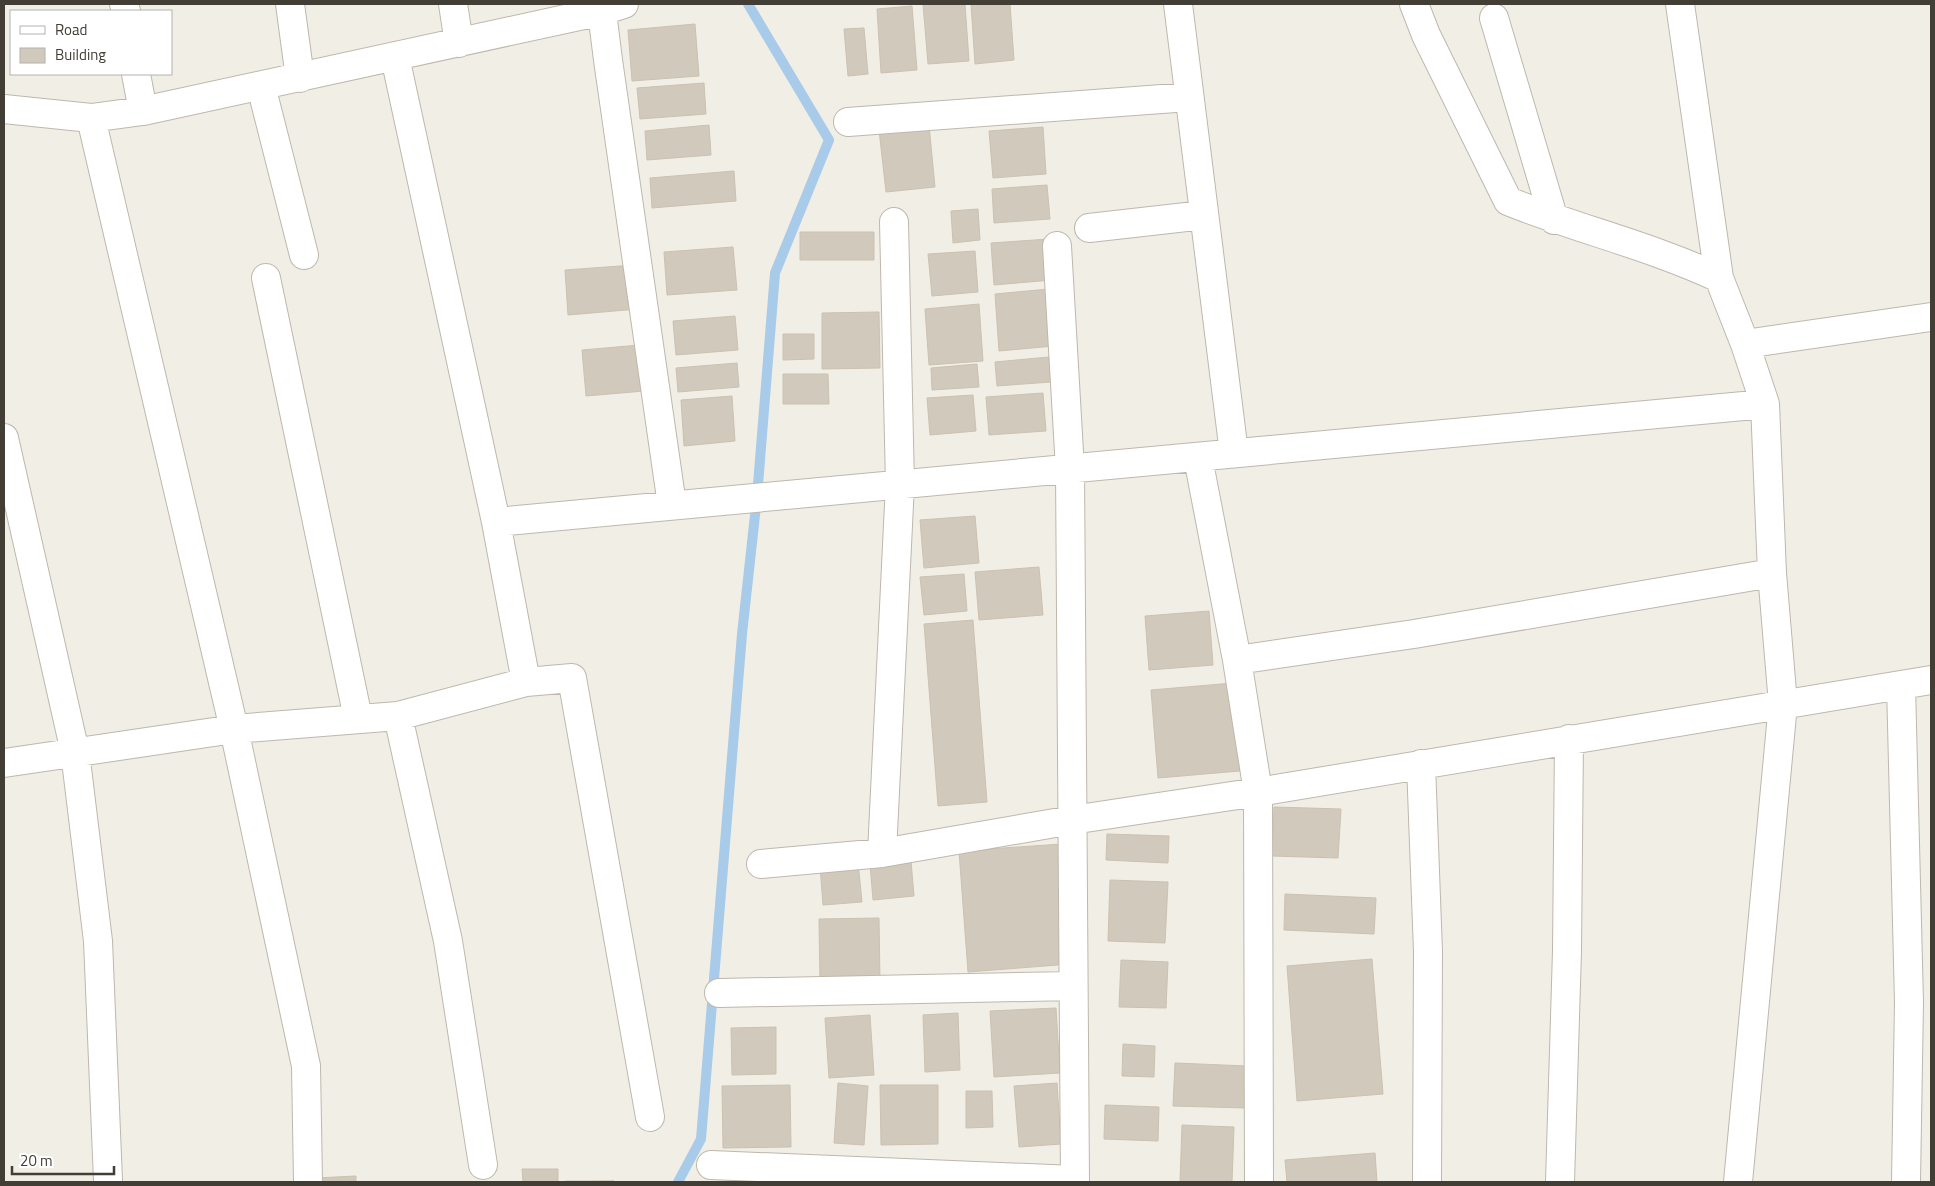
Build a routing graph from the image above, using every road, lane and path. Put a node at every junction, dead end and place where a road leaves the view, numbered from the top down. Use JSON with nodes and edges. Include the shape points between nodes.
{"nodes":[{"id":1,"x":290,"y":4,"type":"edge"},
{"id":2,"x":453,"y":4,"type":"edge"},
{"id":3,"x":1178,"y":4,"type":"edge"},
{"id":4,"x":1414,"y":4,"type":"edge"},
{"id":5,"x":1680,"y":4,"type":"edge"},
{"id":6,"x":609,"y":6,"type":"edge"},
{"id":7,"x":1494,"y":18,"type":"dead end"},
{"id":8,"x":459,"y":43,"type":"junction"},
{"id":9,"x":395,"y":57,"type":"junction"},
{"id":10,"x":136,"y":75,"type":"edge"},
{"id":11,"x":300,"y":78,"type":"junction"},
{"id":12,"x":261,"y":86,"type":"junction"},
{"id":13,"x":1188,"y":97,"type":"junction"},
{"id":14,"x":4,"y":109,"type":"edge"},
{"id":15,"x":143,"y":111,"type":"junction"},
{"id":16,"x":91,"y":118,"type":"junction"},
{"id":17,"x":848,"y":122,"type":"dead end"},
{"id":18,"x":1204,"y":215,"type":"junction"},
{"id":19,"x":1554,"y":220,"type":"junction"},
{"id":20,"x":894,"y":222,"type":"dead end"},
{"id":21,"x":1089,"y":228,"type":"dead end"},
{"id":22,"x":1058,"y":246,"type":"dead end"},
{"id":23,"x":304,"y":255,"type":"dead end"},
{"id":24,"x":266,"y":278,"type":"dead end"},
{"id":25,"x":1719,"y":278,"type":"junction"},
{"id":26,"x":1931,"y":317,"type":"edge"},
{"id":27,"x":1745,"y":344,"type":"junction"},
{"id":28,"x":1765,"y":404,"type":"junction"},
{"id":29,"x":4,"y":438,"type":"edge"},
{"id":30,"x":1234,"y":453,"type":"junction"},
{"id":31,"x":1198,"y":458,"type":"junction"},
{"id":32,"x":1070,"y":469,"type":"junction"},
{"id":33,"x":900,"y":484,"type":"junction"},
{"id":34,"x":672,"y":506,"type":"junction"},
{"id":35,"x":496,"y":522,"type":"junction"},
{"id":36,"x":1772,"y":573,"type":"junction"},
{"id":37,"x":1237,"y":660,"type":"junction"},
{"id":38,"x":1931,"y":680,"type":"edge"},
{"id":39,"x":526,"y":682,"type":"junction"},
{"id":40,"x":1901,"y":685,"type":"junction"},
{"id":41,"x":1782,"y":704,"type":"junction"},
{"id":42,"x":398,"y":716,"type":"junction"},
{"id":43,"x":358,"y":718,"type":"junction"},
{"id":44,"x":234,"y":729,"type":"junction"},
{"id":45,"x":1569,"y":739,"type":"junction"},
{"id":46,"x":75,"y":752,"type":"junction"},
{"id":47,"x":4,"y":763,"type":"edge"},
{"id":48,"x":1421,"y":764,"type":"junction"},
{"id":49,"x":1258,"y":792,"type":"junction"},
{"id":50,"x":1072,"y":820,"type":"junction"},
{"id":51,"x":882,"y":853,"type":"junction"},
{"id":52,"x":761,"y":864,"type":"dead end"},
{"id":53,"x":1073,"y":986,"type":"junction"},
{"id":54,"x":719,"y":993,"type":"dead end"},
{"id":55,"x":650,"y":1117,"type":"dead end"},
{"id":56,"x":483,"y":1165,"type":"dead end"},
{"id":57,"x":711,"y":1165,"type":"dead end"},
{"id":58,"x":108,"y":1180,"type":"dead end"},
{"id":59,"x":1074,"y":1181,"type":"edge"},
{"id":60,"x":308,"y":1182,"type":"edge"},
{"id":61,"x":1259,"y":1182,"type":"edge"},
{"id":62,"x":1428,"y":1182,"type":"edge"},
{"id":63,"x":1560,"y":1182,"type":"edge"},
{"id":64,"x":1738,"y":1182,"type":"edge"},
{"id":65,"x":1906,"y":1182,"type":"edge"}],
"edges":[{"from":1,"to":11,"type":"street"},
{"from":2,"to":8,"type":"street"},
{"from":3,"to":13,"type":"street"},
{"from":4,"to":19,"type":"street","via":[[1426,35],[1508,201]]},
{"from":5,"to":25,"type":"street"},
{"from":6,"to":8,"type":"street"},
{"from":6,"to":34,"type":"street","via":[[608,60]]},
{"from":7,"to":19,"type":"street"},
{"from":8,"to":9,"type":"street"},
{"from":9,"to":11,"type":"street"},
{"from":9,"to":35,"type":"street"},
{"from":10,"to":15,"type":"street"},
{"from":11,"to":12,"type":"street"},
{"from":12,"to":15,"type":"street"},
{"from":12,"to":23,"type":"street"},
{"from":13,"to":17,"type":"street"},
{"from":13,"to":18,"type":"street"},
{"from":14,"to":16,"type":"street"},
{"from":15,"to":16,"type":"street"},
{"from":16,"to":44,"type":"street"},
{"from":18,"to":21,"type":"street"},
{"from":18,"to":30,"type":"street"},
{"from":19,"to":25,"type":"street","via":[[1639,246]]},
{"from":20,"to":33,"type":"street"},
{"from":22,"to":32,"type":"street"},
{"from":24,"to":43,"type":"street"},
{"from":25,"to":27,"type":"street"},
{"from":26,"to":27,"type":"street"},
{"from":27,"to":28,"type":"street"},
{"from":28,"to":30,"type":"street"},
{"from":28,"to":36,"type":"street"},
{"from":29,"to":46,"type":"street"},
{"from":30,"to":31,"type":"street"},
{"from":31,"to":32,"type":"street"},
{"from":31,"to":37,"type":"street"},
{"from":32,"to":33,"type":"street"},
{"from":32,"to":50,"type":"street"},
{"from":33,"to":34,"type":"street"},
{"from":33,"to":51,"type":"street"},
{"from":34,"to":35,"type":"street"},
{"from":35,"to":39,"type":"street"},
{"from":36,"to":37,"type":"street","via":[[1414,634]]},
{"from":36,"to":41,"type":"street"},
{"from":37,"to":49,"type":"street"},
{"from":38,"to":40,"type":"street"},
{"from":39,"to":42,"type":"street"},
{"from":39,"to":55,"type":"street","via":[[572,678]]},
{"from":40,"to":41,"type":"street"},
{"from":40,"to":65,"type":"street","via":[[1910,1002]]},
{"from":41,"to":45,"type":"street"},
{"from":41,"to":64,"type":"street"},
{"from":42,"to":43,"type":"street"},
{"from":42,"to":56,"type":"street","via":[[448,941]]},
{"from":43,"to":44,"type":"street"},
{"from":44,"to":46,"type":"street"},
{"from":44,"to":60,"type":"street","via":[[306,1066]]},
{"from":45,"to":48,"type":"street"},
{"from":45,"to":63,"type":"street"},
{"from":46,"to":47,"type":"street"},
{"from":46,"to":58,"type":"street","via":[[98,941]]},
{"from":48,"to":49,"type":"street"},
{"from":48,"to":62,"type":"street","via":[[1428,952]]},
{"from":49,"to":50,"type":"street"},
{"from":49,"to":61,"type":"street"},
{"from":50,"to":51,"type":"street"},
{"from":50,"to":53,"type":"street"},
{"from":51,"to":52,"type":"street"},
{"from":53,"to":54,"type":"street"},
{"from":53,"to":59,"type":"street"},
{"from":57,"to":59,"type":"street"}]}
